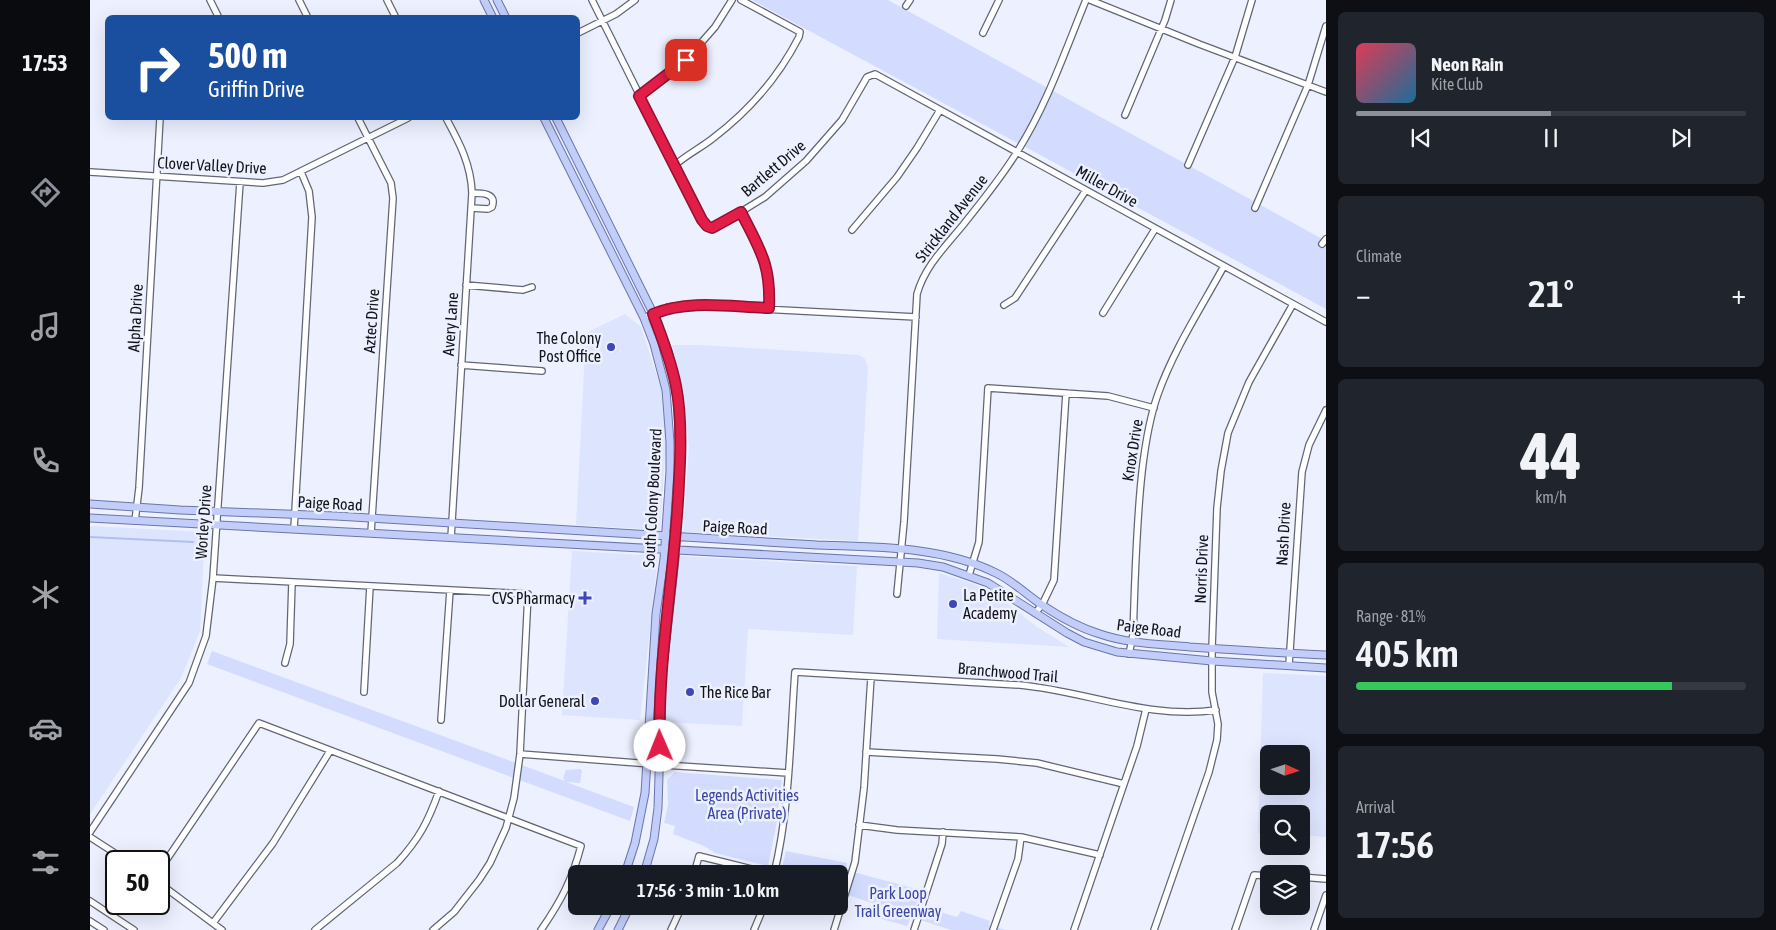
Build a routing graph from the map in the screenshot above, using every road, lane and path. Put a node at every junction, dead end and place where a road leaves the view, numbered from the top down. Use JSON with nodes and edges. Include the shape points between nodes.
{"nodes":[{"id":1,"x":210,"y":0,"type":"edge"},
{"id":2,"x":299,"y":0,"type":"edge"},
{"id":3,"x":387,"y":0,"type":"edge"},
{"id":4,"x":484,"y":0,"type":"edge"},
{"id":5,"x":497,"y":0,"type":"edge"},
{"id":6,"x":592,"y":0,"type":"edge"},
{"id":7,"x":635,"y":0,"type":"edge"},
{"id":8,"x":732,"y":0,"type":"edge"},
{"id":9,"x":741,"y":0,"type":"edge"},
{"id":10,"x":910,"y":0,"type":"edge"},
{"id":11,"x":999,"y":0,"type":"edge"},
{"id":12,"x":1086,"y":0,"type":"edge"},
{"id":13,"x":1090,"y":0,"type":"edge"},
{"id":14,"x":1171,"y":0,"type":"edge"},
{"id":15,"x":1252,"y":0,"type":"edge"},
{"id":16,"x":906,"y":6,"type":"dead end"},
{"id":17,"x":218,"y":15,"type":"edge"},
{"id":18,"x":306,"y":15,"type":"edge"},
{"id":19,"x":394,"y":15,"type":"edge"},
{"id":20,"x":492,"y":15,"type":"edge"},
{"id":21,"x":504,"y":15,"type":"edge"},
{"id":22,"x":602,"y":21,"type":"junction"},
{"id":23,"x":1326,"y":26,"type":"edge"},
{"id":24,"x":1161,"y":29,"type":"junction"},
{"id":25,"x":580,"y":32,"type":"edge"},
{"id":26,"x":982,"y":33,"type":"dead end"},
{"id":27,"x":1235,"y":57,"type":"junction"},
{"id":28,"x":875,"y":74,"type":"joint"},
{"id":29,"x":1308,"y":85,"type":"junction"},
{"id":30,"x":1326,"y":92,"type":"edge"},
{"id":31,"x":639,"y":96,"type":"junction"},
{"id":32,"x":940,"y":110,"type":"junction"},
{"id":33,"x":1125,"y":115,"type":"dead end"},
{"id":34,"x":160,"y":120,"type":"edge"},
{"id":35,"x":359,"y":120,"type":"edge"},
{"id":36,"x":404,"y":120,"type":"edge"},
{"id":37,"x":447,"y":120,"type":"edge"},
{"id":38,"x":545,"y":120,"type":"edge"},
{"id":39,"x":557,"y":120,"type":"edge"},
{"id":40,"x":368,"y":138,"type":"junction"},
{"id":41,"x":1017,"y":152,"type":"junction"},
{"id":42,"x":1188,"y":165,"type":"dead end"},
{"id":43,"x":674,"y":166,"type":"junction"},
{"id":44,"x":90,"y":172,"type":"edge"},
{"id":45,"x":302,"y":172,"type":"junction"},
{"id":46,"x":157,"y":176,"type":"junction"},
{"id":47,"x":240,"y":182,"type":"junction"},
{"id":48,"x":1086,"y":190,"type":"junction"},
{"id":49,"x":472,"y":193,"type":"junction"},
{"id":50,"x":471,"y":208,"type":"junction"},
{"id":51,"x":601,"y":208,"type":"junction"},
{"id":52,"x":1255,"y":208,"type":"dead end"},
{"id":53,"x":741,"y":212,"type":"junction"},
{"id":54,"x":592,"y":213,"type":"junction"},
{"id":55,"x":1155,"y":228,"type":"junction"},
{"id":56,"x":852,"y":230,"type":"dead end"},
{"id":57,"x":1224,"y":266,"type":"junction"},
{"id":58,"x":466,"y":285,"type":"junction"},
{"id":59,"x":532,"y":287,"type":"dead end"},
{"id":60,"x":1293,"y":304,"type":"junction"},
{"id":61,"x":1004,"y":305,"type":"dead end"},
{"id":62,"x":769,"y":308,"type":"junction"},
{"id":63,"x":1103,"y":313,"type":"dead end"},
{"id":64,"x":653,"y":314,"type":"junction"},
{"id":65,"x":916,"y":317,"type":"junction"},
{"id":66,"x":644,"y":318,"type":"junction"},
{"id":67,"x":1326,"y":322,"type":"edge"},
{"id":68,"x":671,"y":364,"type":"junction"},
{"id":69,"x":461,"y":365,"type":"junction"},
{"id":70,"x":542,"y":371,"type":"dead end"},
{"id":71,"x":663,"y":375,"type":"junction"},
{"id":72,"x":1066,"y":393,"type":"junction"},
{"id":73,"x":1154,"y":408,"type":"junction"},
{"id":74,"x":1326,"y":410,"type":"edge"},
{"id":75,"x":679,"y":415,"type":"junction"},
{"id":76,"x":669,"y":416,"type":"junction"},
{"id":77,"x":90,"y":504,"type":"edge"},
{"id":78,"x":137,"y":507,"type":"junction"},
{"id":79,"x":218,"y":512,"type":"junction"},
{"id":80,"x":295,"y":515,"type":"junction"},
{"id":81,"x":90,"y":518,"type":"edge"},
{"id":82,"x":372,"y":519,"type":"junction"},
{"id":83,"x":135,"y":521,"type":"junction"},
{"id":84,"x":452,"y":524,"type":"junction"},
{"id":85,"x":217,"y":525,"type":"junction"},
{"id":86,"x":294,"y":529,"type":"junction"},
{"id":87,"x":579,"y":531,"type":"junction"},
{"id":88,"x":371,"y":534,"type":"junction"},
{"id":89,"x":666,"y":537,"type":"junction"},
{"id":90,"x":676,"y":537,"type":"junction"},
{"id":91,"x":451,"y":538,"type":"junction"},
{"id":92,"x":785,"y":543,"type":"junction"},
{"id":93,"x":581,"y":545,"type":"junction"},
{"id":94,"x":665,"y":550,"type":"junction"},
{"id":95,"x":675,"y":550,"type":"junction"},
{"id":96,"x":901,"y":550,"type":"junction"},
{"id":97,"x":784,"y":556,"type":"junction"},
{"id":98,"x":900,"y":562,"type":"junction"},
{"id":99,"x":973,"y":563,"type":"junction"},
{"id":100,"x":968,"y":575,"type":"junction"},
{"id":101,"x":213,"y":578,"type":"junction"},
{"id":102,"x":292,"y":582,"type":"junction"},
{"id":103,"x":370,"y":586,"type":"junction"},
{"id":104,"x":450,"y":590,"type":"junction"},
{"id":105,"x":897,"y":594,"type":"dead end"},
{"id":106,"x":1042,"y":605,"type":"junction"},
{"id":107,"x":1035,"y":613,"type":"junction"},
{"id":108,"x":667,"y":619,"type":"junction"},
{"id":109,"x":656,"y":626,"type":"junction"},
{"id":110,"x":1132,"y":642,"type":"junction"},
{"id":111,"x":1212,"y":648,"type":"junction"},
{"id":112,"x":1290,"y":653,"type":"junction"},
{"id":113,"x":1129,"y":654,"type":"junction"},
{"id":114,"x":1326,"y":655,"type":"edge"},
{"id":115,"x":1212,"y":661,"type":"junction"},
{"id":116,"x":285,"y":663,"type":"dead end"},
{"id":117,"x":1290,"y":665,"type":"junction"},
{"id":118,"x":1326,"y":668,"type":"edge"},
{"id":119,"x":652,"y":676,"type":"junction"},
{"id":120,"x":662,"y":677,"type":"junction"},
{"id":121,"x":871,"y":677,"type":"junction"},
{"id":122,"x":364,"y":692,"type":"dead end"},
{"id":123,"x":1146,"y":709,"type":"junction"},
{"id":124,"x":1216,"y":710,"type":"junction"},
{"id":125,"x":441,"y":720,"type":"dead end"},
{"id":126,"x":330,"y":751,"type":"junction"},
{"id":127,"x":866,"y":752,"type":"junction"},
{"id":128,"x":520,"y":754,"type":"junction"},
{"id":129,"x":647,"y":763,"type":"junction"},
{"id":130,"x":660,"y":765,"type":"junction"},
{"id":131,"x":788,"y":773,"type":"junction"},
{"id":132,"x":1124,"y":784,"type":"junction"},
{"id":133,"x":439,"y":791,"type":"junction"},
{"id":134,"x":509,"y":817,"type":"junction"},
{"id":135,"x":859,"y":825,"type":"junction"},
{"id":136,"x":90,"y":832,"type":"edge"},
{"id":137,"x":943,"y":832,"type":"junction"},
{"id":138,"x":90,"y":837,"type":"edge"},
{"id":139,"x":1021,"y":837,"type":"junction"},
{"id":140,"x":110,"y":850,"type":"edge"},
{"id":141,"x":170,"y":855,"type":"edge"},
{"id":142,"x":1100,"y":855,"type":"junction"},
{"id":143,"x":628,"y":865,"type":"edge"},
{"id":144,"x":647,"y":865,"type":"edge"},
{"id":145,"x":696,"y":865,"type":"edge"},
{"id":146,"x":736,"y":865,"type":"edge"},
{"id":147,"x":775,"y":865,"type":"edge"},
{"id":148,"x":1260,"y":875,"type":"edge"},
{"id":149,"x":1310,"y":878,"type":"edge"},
{"id":150,"x":1326,"y":879,"type":"edge"},
{"id":151,"x":170,"y":891,"type":"edge"},
{"id":152,"x":1326,"y":895,"type":"edge"},
{"id":153,"x":90,"y":900,"type":"edge"},
{"id":154,"x":606,"y":915,"type":"edge"},
{"id":155,"x":626,"y":915,"type":"edge"},
{"id":156,"x":678,"y":915,"type":"edge"},
{"id":157,"x":760,"y":915,"type":"edge"},
{"id":158,"x":90,"y":920,"type":"edge"},
{"id":159,"x":213,"y":923,"type":"junction"},
{"id":160,"x":104,"y":930,"type":"edge"},
{"id":161,"x":134,"y":930,"type":"edge"},
{"id":162,"x":222,"y":930,"type":"edge"},
{"id":163,"x":314,"y":930,"type":"edge"},
{"id":164,"x":433,"y":930,"type":"edge"},
{"id":165,"x":541,"y":930,"type":"edge"},
{"id":166,"x":598,"y":930,"type":"edge"},
{"id":167,"x":618,"y":930,"type":"edge"},
{"id":168,"x":671,"y":930,"type":"edge"},
{"id":169,"x":754,"y":930,"type":"edge"},
{"id":170,"x":834,"y":930,"type":"edge"},
{"id":171,"x":914,"y":930,"type":"edge"},
{"id":172,"x":993,"y":930,"type":"edge"},
{"id":173,"x":1074,"y":930,"type":"edge"},
{"id":174,"x":1154,"y":930,"type":"edge"},
{"id":175,"x":1235,"y":930,"type":"edge"},
{"id":176,"x":1314,"y":930,"type":"edge"}],
"edges":[{"from":1,"to":17,"type":"street"},
{"from":2,"to":18,"type":"street"},
{"from":3,"to":19,"type":"street"},
{"from":4,"to":20,"type":"main road"},
{"from":5,"to":21,"type":"main road"},
{"from":6,"to":22,"type":"street","name":"Bartlett Drive"},
{"from":7,"to":22,"type":"street"},
{"from":8,"to":31,"type":"street","via":[[715,27],[686,60]]},
{"from":9,"to":43,"type":"street","via":[[800,32],[800,37],[776,76],[746,110]]},
{"from":10,"to":16,"type":"street"},
{"from":11,"to":26,"type":"street"},
{"from":12,"to":41,"type":"street","name":"Strickland Avenue","via":[[1036,121]]},
{"from":13,"to":24,"type":"street"},
{"from":14,"to":24,"type":"street"},
{"from":15,"to":27,"type":"street"},
{"from":22,"to":25,"type":"street"},
{"from":22,"to":31,"type":"street","name":"Bartlett Drive"},
{"from":23,"to":29,"type":"street"},
{"from":24,"to":27,"type":"street"},
{"from":24,"to":33,"type":"street"},
{"from":27,"to":29,"type":"street"},
{"from":27,"to":42,"type":"street"},
{"from":28,"to":32,"type":"street","name":"Miller Drive"},
{"from":28,"to":53,"type":"street","name":"Bartlett Drive","via":[[867,77],[842,120],[817,150],[780,184]]},
{"from":29,"to":30,"type":"street"},
{"from":29,"to":52,"type":"street"},
{"from":31,"to":43,"type":"street","name":"Bartlett Drive"},
{"from":32,"to":41,"type":"street","name":"Miller Drive"},
{"from":32,"to":56,"type":"street","via":[[897,177]]},
{"from":34,"to":46,"type":"street","name":"Alpha Drive"},
{"from":35,"to":40,"type":"street","name":"Aztec Drive"},
{"from":36,"to":40,"type":"street","name":"Clover Valley Drive"},
{"from":37,"to":49,"type":"street","name":"Avery Lane","via":[[466,157]]},
{"from":38,"to":54,"type":"main road","name":"South Colony Boulevard"},
{"from":39,"to":51,"type":"main road","name":"South Colony Boulevard"},
{"from":40,"to":45,"type":"street","name":"Clover Valley Drive"},
{"from":40,"to":82,"type":"street","name":"Aztec Drive","via":[[391,182],[393,198]]},
{"from":41,"to":48,"type":"street","name":"Miller Drive"},
{"from":41,"to":65,"type":"street","name":"Strickland Avenue","via":[[925,272],[917,294]]},
{"from":43,"to":53,"type":"street","name":"Bartlett Drive","via":[[707,226],[718,226]]},
{"from":44,"to":46,"type":"street","name":"Clover Valley Drive"},
{"from":45,"to":47,"type":"street","name":"Clover Valley Drive","via":[[278,182]]},
{"from":45,"to":80,"type":"street","via":[[309,191],[312,217]]},
{"from":46,"to":47,"type":"street","name":"Clover Valley Drive"},
{"from":46,"to":78,"type":"street","name":"Alpha Drive"},
{"from":47,"to":79,"type":"street","name":"Worley Drive"},
{"from":48,"to":55,"type":"street","name":"Miller Drive"},
{"from":48,"to":61,"type":"street","via":[[1015,298]]},
{"from":49,"to":50,"type":"street","name":"Avery Lane"},
{"from":49,"to":50,"type":"street","via":[[488,194],[494,202],[488,209]]},
{"from":50,"to":58,"type":"street","name":"Avery Lane"},
{"from":51,"to":54,"type":"main road"},
{"from":51,"to":64,"type":"main road","name":"South Colony Boulevard"},
{"from":53,"to":62,"type":"street","via":[[759,244],[767,268]]},
{"from":54,"to":66,"type":"main road","name":"South Colony Boulevard"},
{"from":55,"to":57,"type":"street","name":"Miller Drive"},
{"from":55,"to":63,"type":"street"},
{"from":57,"to":60,"type":"street","name":"Miller Drive"},
{"from":57,"to":73,"type":"street","name":"Knox Drive","via":[[1173,360]]},
{"from":58,"to":59,"type":"street","via":[[523,290]]},
{"from":58,"to":69,"type":"street","name":"Avery Lane"},
{"from":60,"to":67,"type":"street","name":"Miller Drive"},
{"from":60,"to":111,"type":"street","name":"Norris Drive","via":[[1249,382],[1228,433],[1217,508]]},
{"from":62,"to":64,"type":"street","via":[[685,305],[668,307]]},
{"from":62,"to":65,"type":"street"},
{"from":64,"to":66,"type":"street"},
{"from":64,"to":68,"type":"main road","name":"South Colony Boulevard"},
{"from":65,"to":96,"type":"street","name":"Strickland Avenue"},
{"from":66,"to":71,"type":"main road","name":"South Colony Boulevard"},
{"from":68,"to":71,"type":"main road"},
{"from":68,"to":75,"type":"main road","name":"South Colony Boulevard"},
{"from":69,"to":70,"type":"street"},
{"from":69,"to":84,"type":"street","name":"Avery Lane"},
{"from":71,"to":76,"type":"main road","name":"South Colony Boulevard"},
{"from":72,"to":73,"type":"street","via":[[1108,396]]},
{"from":72,"to":99,"type":"street","via":[[988,388],[979,542]]},
{"from":72,"to":106,"type":"street","via":[[1055,573]]},
{"from":73,"to":110,"type":"street","name":"Knox Drive","via":[[1138,500]]},
{"from":74,"to":112,"type":"street","name":"Nash Drive","via":[[1309,445],[1302,472]]},
{"from":75,"to":76,"type":"main road"},
{"from":75,"to":90,"type":"main road","name":"South Colony Boulevard"},
{"from":76,"to":89,"type":"main road","name":"South Colony Boulevard"},
{"from":77,"to":78,"type":"main road","name":"Paige Road"},
{"from":78,"to":79,"type":"main road","name":"Paige Road"},
{"from":78,"to":83,"type":"street","name":"Alpha Drive"},
{"from":79,"to":80,"type":"main road","name":"Paige Road"},
{"from":79,"to":85,"type":"street","name":"Worley Drive"},
{"from":80,"to":82,"type":"main road","name":"Paige Road"},
{"from":80,"to":86,"type":"street"},
{"from":81,"to":83,"type":"main road","name":"Paige Road"},
{"from":82,"to":84,"type":"main road","name":"Paige Road"},
{"from":82,"to":88,"type":"street","name":"Aztec Drive"},
{"from":83,"to":85,"type":"main road","name":"Paige Road"},
{"from":84,"to":87,"type":"main road","name":"Paige Road"},
{"from":84,"to":91,"type":"street","name":"Avery Lane"},
{"from":85,"to":86,"type":"main road","name":"Paige Road"},
{"from":85,"to":101,"type":"street","name":"Worley Drive"},
{"from":86,"to":88,"type":"main road","name":"Paige Road"},
{"from":87,"to":89,"type":"main road","name":"Paige Road"},
{"from":87,"to":93,"type":"main road"},
{"from":88,"to":91,"type":"main road","name":"Paige Road"},
{"from":89,"to":90,"type":"main road","name":"Paige Road"},
{"from":89,"to":94,"type":"main road","name":"South Colony Boulevard"},
{"from":90,"to":92,"type":"main road","name":"Paige Road"},
{"from":90,"to":95,"type":"main road","name":"South Colony Boulevard"},
{"from":91,"to":93,"type":"main road","name":"Paige Road"},
{"from":92,"to":96,"type":"main road","name":"Paige Road"},
{"from":92,"to":97,"type":"main road"},
{"from":93,"to":94,"type":"main road","name":"Paige Road"},
{"from":94,"to":95,"type":"main road","name":"Paige Road"},
{"from":94,"to":109,"type":"main road","name":"South Colony Boulevard"},
{"from":95,"to":97,"type":"main road","name":"Paige Road"},
{"from":95,"to":108,"type":"main road","name":"South Colony Boulevard"},
{"from":96,"to":98,"type":"street","name":"Strickland Avenue"},
{"from":96,"to":99,"type":"main road","name":"Paige Road"},
{"from":97,"to":98,"type":"main road","name":"Paige Road"},
{"from":98,"to":100,"type":"main road","name":"Paige Road","via":[[943,567]]},
{"from":98,"to":105,"type":"street","name":"Strickland Avenue"},
{"from":99,"to":100,"type":"street"},
{"from":99,"to":106,"type":"main road","name":"Paige Road","via":[[1009,580]]},
{"from":100,"to":107,"type":"main road","name":"Paige Road","via":[[988,582]]},
{"from":101,"to":102,"type":"street"},
{"from":101,"to":136,"type":"street","name":"Worley Drive","via":[[206,636],[189,684]]},
{"from":102,"to":103,"type":"street"},
{"from":102,"to":116,"type":"street","via":[[290,644]]},
{"from":103,"to":104,"type":"street"},
{"from":103,"to":122,"type":"street"},
{"from":104,"to":125,"type":"street"},
{"from":104,"to":128,"type":"street","via":[[528,594]]},
{"from":106,"to":107,"type":"street"},
{"from":106,"to":110,"type":"main road","name":"Paige Road","via":[[1091,631]]},
{"from":107,"to":113,"type":"main road","name":"Paige Road","via":[[1084,642]]},
{"from":108,"to":109,"type":"main road"},
{"from":108,"to":120,"type":"main road","name":"South Colony Boulevard"},
{"from":109,"to":119,"type":"main road","name":"South Colony Boulevard"},
{"from":110,"to":111,"type":"main road","name":"Paige Road"},
{"from":110,"to":113,"type":"street","name":"Knox Drive"},
{"from":111,"to":112,"type":"main road","name":"Paige Road"},
{"from":111,"to":115,"type":"street","name":"Norris Drive"},
{"from":112,"to":114,"type":"main road","name":"Paige Road"},
{"from":112,"to":117,"type":"street","name":"Nash Drive"},
{"from":113,"to":115,"type":"main road","name":"Paige Road"},
{"from":115,"to":117,"type":"main road","name":"Paige Road"},
{"from":115,"to":124,"type":"street","name":"Norris Drive","via":[[1212,692]]},
{"from":117,"to":118,"type":"main road","name":"Paige Road"},
{"from":119,"to":120,"type":"main road"},
{"from":119,"to":129,"type":"main road","name":"South Colony Boulevard"},
{"from":120,"to":130,"type":"main road","name":"South Colony Boulevard"},
{"from":121,"to":123,"type":"street","name":"Branchwood Trail","via":[[1048,687]]},
{"from":121,"to":127,"type":"street"},
{"from":121,"to":131,"type":"street","name":"Branchwood Trail","via":[[795,672]]},
{"from":123,"to":124,"type":"street","name":"Branchwood Trail","via":[[1196,713]]},
{"from":123,"to":132,"type":"street"},
{"from":124,"to":174,"type":"street","name":"Norris Drive","via":[[1215,750]]},
{"from":126,"to":133,"type":"street"},
{"from":126,"to":141,"type":"street","via":[[259,723]]},
{"from":126,"to":159,"type":"street","via":[[273,843]]},
{"from":127,"to":132,"type":"street","via":[[1037,763]]},
{"from":127,"to":135,"type":"street"},
{"from":128,"to":129,"type":"street"},
{"from":128,"to":134,"type":"street"},
{"from":129,"to":130,"type":"street"},
{"from":129,"to":143,"type":"main road","name":"South Colony Boulevard","via":[[642,812]]},
{"from":130,"to":131,"type":"street"},
{"from":130,"to":144,"type":"main road","name":"South Colony Boulevard","via":[[654,839]]},
{"from":131,"to":147,"type":"street","via":[[784,823]]},
{"from":132,"to":142,"type":"street"},
{"from":133,"to":134,"type":"street"},
{"from":133,"to":163,"type":"street","via":[[417,840],[397,863]]},
{"from":134,"to":164,"type":"street","via":[[499,844],[479,880],[454,912]]},
{"from":134,"to":165,"type":"street","via":[[582,846],[568,886]]},
{"from":135,"to":137,"type":"street"},
{"from":135,"to":170,"type":"street","via":[[854,862]]},
{"from":137,"to":139,"type":"street"},
{"from":137,"to":171,"type":"street"},
{"from":138,"to":140,"type":"street"},
{"from":139,"to":142,"type":"street"},
{"from":139,"to":172,"type":"street","via":[[1018,859]]},
{"from":142,"to":173,"type":"street"},
{"from":145,"to":146,"type":"street","via":[[699,856]]},
{"from":148,"to":175,"type":"street","via":[[1254,875]]},
{"from":149,"to":150,"type":"street"},
{"from":151,"to":159,"type":"street"},
{"from":152,"to":176,"type":"street"},
{"from":153,"to":161,"type":"street"},
{"from":154,"to":166,"type":"main road"},
{"from":155,"to":167,"type":"main road"},
{"from":156,"to":168,"type":"street"},
{"from":157,"to":169,"type":"street"},
{"from":158,"to":160,"type":"street"},
{"from":159,"to":162,"type":"street"}]}
